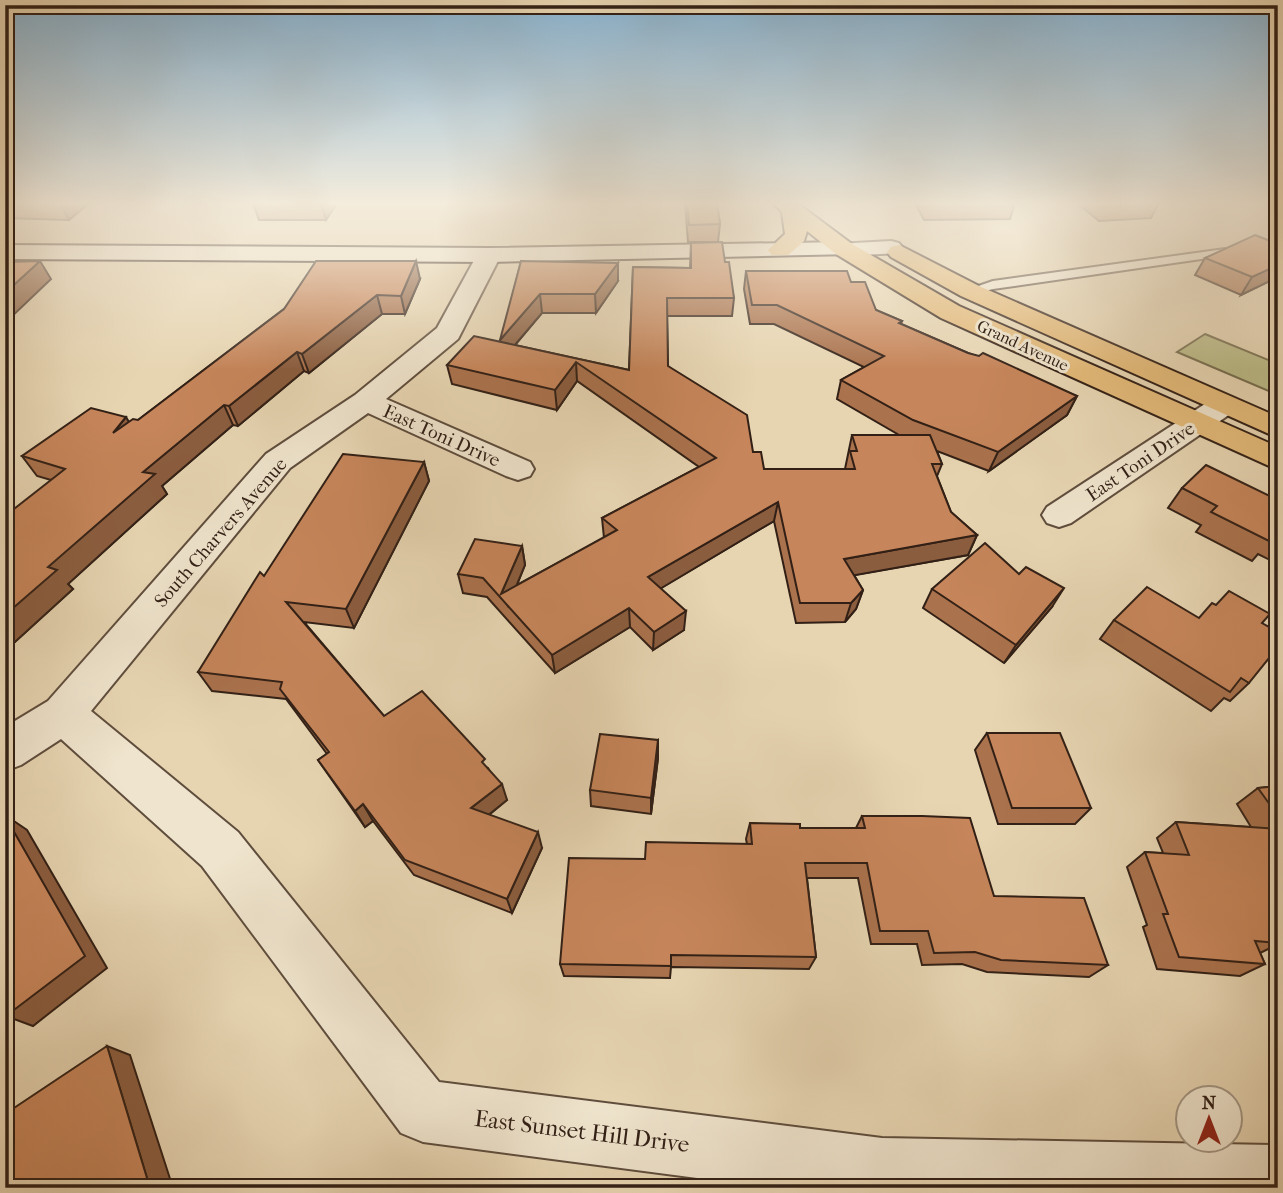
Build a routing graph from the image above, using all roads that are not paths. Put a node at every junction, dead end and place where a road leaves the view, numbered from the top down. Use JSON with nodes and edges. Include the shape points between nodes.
{"nodes":[{"id":1,"x":487,"y":259,"type":"edge"},
{"id":2,"x":879,"y":259,"type":"edge"},
{"id":3,"x":911,"y":259,"type":"edge"},
{"id":4,"x":1184,"y":259,"type":"edge"},
{"id":5,"x":970,"y":291,"type":"junction"},
{"id":6,"x":366,"y":401,"type":"junction"},
{"id":7,"x":1222,"y":405,"type":"junction"},
{"id":8,"x":1196,"y":424,"type":"junction"},
{"id":9,"x":1278,"y":429,"type":"edge"},
{"id":10,"x":1278,"y":460,"type":"edge"},
{"id":11,"x":518,"y":469,"type":"dead end"},
{"id":12,"x":1059,"y":516,"type":"dead end"},
{"id":13,"x":63,"y":714,"type":"junction"},
{"id":14,"x":5,"y":751,"type":"edge"},
{"id":15,"x":1278,"y":1177,"type":"edge"},
{"id":16,"x":884,"y":1179,"type":"edge"}],
"edges":[{"from":1,"to":6,"type":"street","name":"South Charvers Avenue","via":[[448,333]]},
{"from":2,"to":8,"type":"main road","name":"Grand Avenue","via":[[950,312]]},
{"from":3,"to":5,"type":"main road","name":"Grand Avenue"},
{"from":4,"to":5,"type":"lane"},
{"from":5,"to":7,"type":"main road","name":"Grand Avenue"},
{"from":6,"to":11,"type":"street","name":"East Toni Drive"},
{"from":6,"to":13,"type":"street","name":"South Charvers Avenue","via":[[278,461]]},
{"from":7,"to":8,"type":"street","name":"East Toni Drive"},
{"from":7,"to":9,"type":"main road","name":"Grand Avenue"},
{"from":8,"to":10,"type":"main road","name":"Grand Avenue"},
{"from":8,"to":12,"type":"street","name":"East Toni Drive"},
{"from":13,"to":14,"type":"street","name":"South Charvers Avenue"},
{"from":13,"to":16,"type":"street","name":"East Sunset Hill Drive","via":[[220,849],[423,1111]]},
{"from":15,"to":16,"type":"street","name":"East Sunset Hill Drive"}]}
